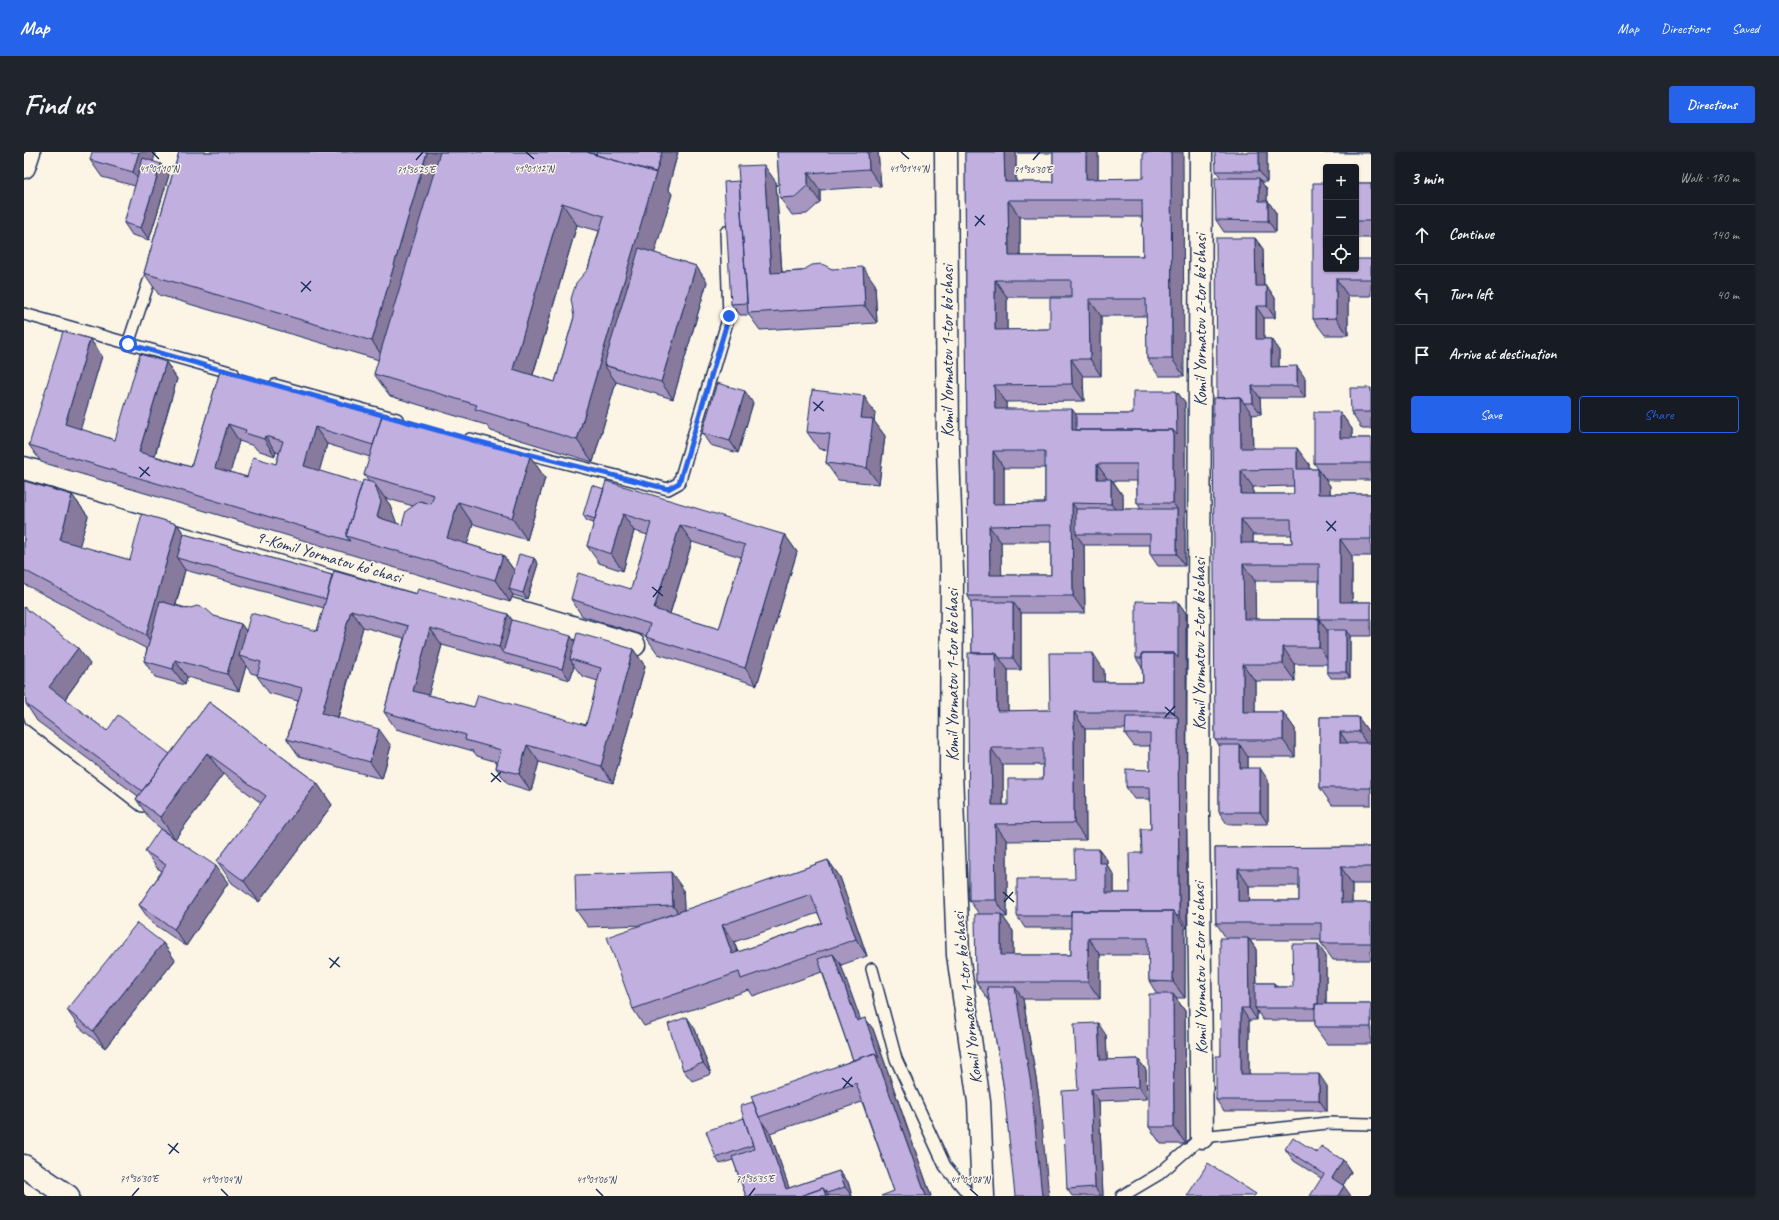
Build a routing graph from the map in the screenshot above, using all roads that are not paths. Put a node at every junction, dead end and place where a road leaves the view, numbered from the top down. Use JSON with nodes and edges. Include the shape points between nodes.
{"nodes":[{"id":1,"x":29,"y":152,"type":"edge"},
{"id":2,"x":946,"y":152,"type":"edge"},
{"id":3,"x":1201,"y":152,"type":"edge"},
{"id":4,"x":24,"y":167,"type":"edge"},
{"id":5,"x":726,"y":232,"type":"edge"},
{"id":6,"x":157,"y":255,"type":"edge"},
{"id":7,"x":24,"y":314,"type":"edge"},
{"id":8,"x":128,"y":344,"type":"junction"},
{"id":9,"x":242,"y":375,"type":"edge"},
{"id":10,"x":264,"y":382,"type":"edge"},
{"id":11,"x":408,"y":422,"type":"edge"},
{"id":12,"x":461,"y":436,"type":"edge"},
{"id":13,"x":24,"y":468,"type":"edge"},
{"id":14,"x":634,"y":645,"type":"dead end"},
{"id":15,"x":24,"y":693,"type":"edge"},
{"id":16,"x":142,"y":806,"type":"edge"},
{"id":17,"x":872,"y":969,"type":"dead end"},
{"id":18,"x":1371,"y":1124,"type":"edge"},
{"id":19,"x":1202,"y":1136,"type":"junction"},
{"id":20,"x":24,"y":1166,"type":"edge"},
{"id":21,"x":68,"y":1196,"type":"edge"},
{"id":22,"x":970,"y":1196,"type":"edge"},
{"id":23,"x":983,"y":1196,"type":"edge"},
{"id":24,"x":1122,"y":1196,"type":"edge"}],
"edges":[{"from":1,"to":4,"type":"street"},
{"from":2,"to":23,"type":"street","name":"Komil Yormatov 1-tor koʻchasi","via":[[948,448],[952,572],[951,772],[958,955],[979,1102]]},
{"from":3,"to":19,"type":"street","name":"Komil Yormatov 2-tor koʻchasi","via":[[1198,816]]},
{"from":5,"to":12,"type":"lane","via":[[729,316],[679,483],[668,489]]},
{"from":6,"to":8,"type":"lane"},
{"from":7,"to":8,"type":"lane"},
{"from":8,"to":9,"type":"lane"},
{"from":10,"to":11,"type":"lane"},
{"from":13,"to":14,"type":"street","name":"9-Komil Yormatov koʻchasi"},
{"from":15,"to":16,"type":"lane","via":[[31,720]]},
{"from":17,"to":22,"type":"lane","via":[[896,1059],[945,1166]]},
{"from":18,"to":19,"type":"lane","via":[[1327,1123]]},
{"from":19,"to":24,"type":"lane","via":[[1159,1174]]},
{"from":20,"to":21,"type":"street"}]}
